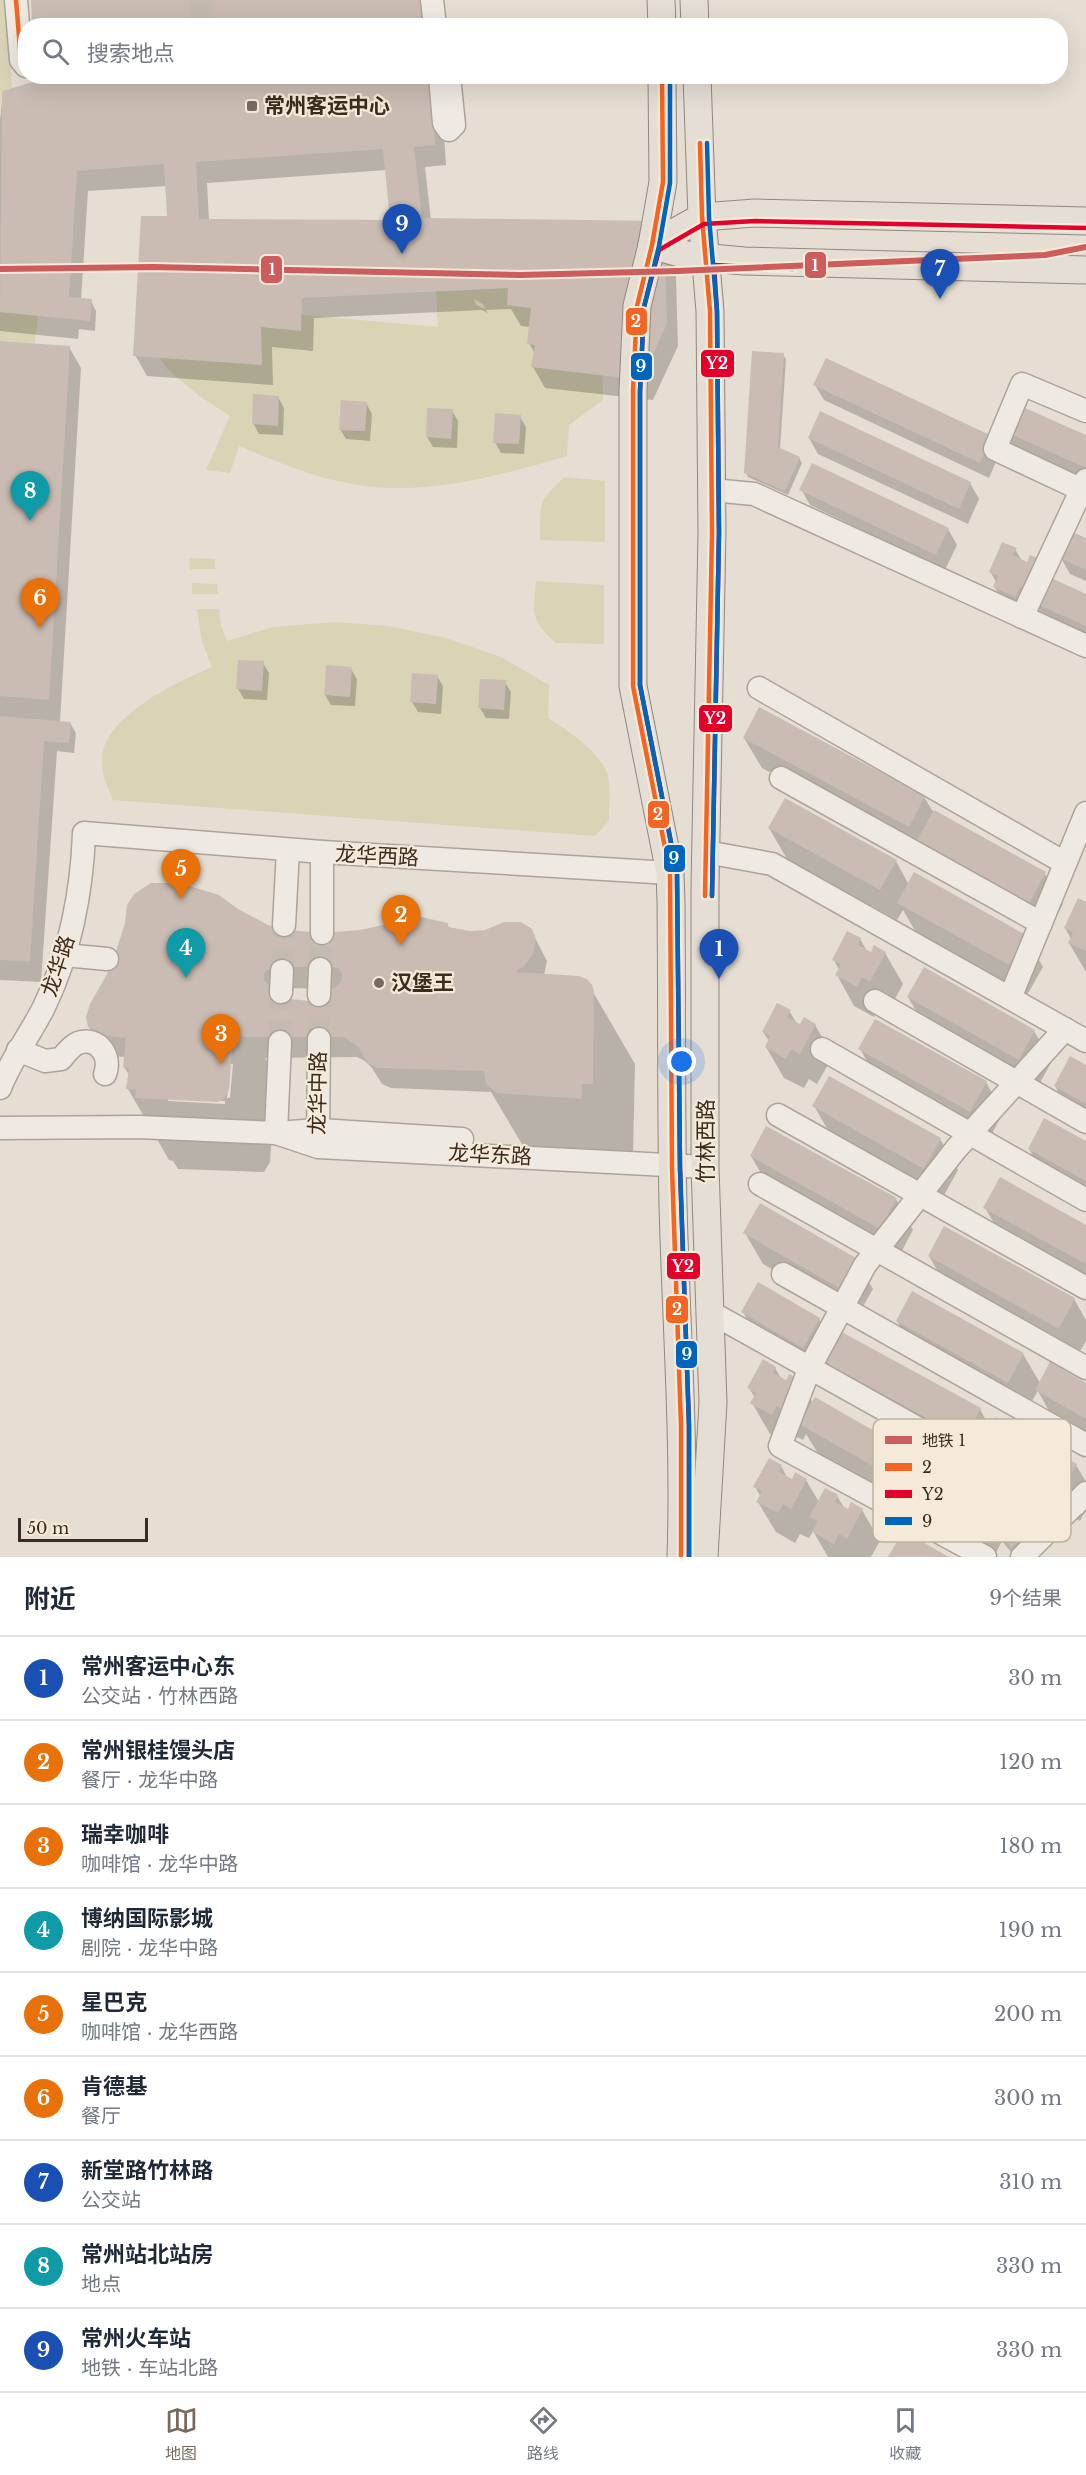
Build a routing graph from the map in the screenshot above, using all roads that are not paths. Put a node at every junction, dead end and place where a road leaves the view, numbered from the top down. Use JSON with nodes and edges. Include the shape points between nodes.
{"nodes":[{"id":1,"x":16,"y":0,"type":"edge"},
{"id":2,"x":432,"y":0,"type":"edge"},
{"id":3,"x":442,"y":0,"type":"edge"},
{"id":4,"x":661,"y":0,"type":"edge"},
{"id":5,"x":694,"y":0,"type":"edge"},
{"id":6,"x":434,"y":18,"type":"edge"},
{"id":7,"x":444,"y":18,"type":"edge"},
{"id":8,"x":662,"y":18,"type":"edge"},
{"id":9,"x":695,"y":18,"type":"edge"},
{"id":10,"x":18,"y":24,"type":"edge"},
{"id":11,"x":441,"y":84,"type":"edge"},
{"id":12,"x":450,"y":84,"type":"edge"},
{"id":13,"x":662,"y":84,"type":"edge"},
{"id":14,"x":697,"y":84,"type":"edge"},
{"id":15,"x":702,"y":217,"type":"junction"},
{"id":16,"x":1086,"y":220,"type":"edge"},
{"id":17,"x":652,"y":245,"type":"junction"},
{"id":18,"x":698,"y":256,"type":"junction"},
{"id":19,"x":1086,"y":270,"type":"edge"},
{"id":20,"x":1086,"y":411,"type":"edge"},
{"id":21,"x":1084,"y":485,"type":"edge"},
{"id":22,"x":712,"y":490,"type":"junction"},
{"id":23,"x":1023,"y":617,"type":"junction"},
{"id":24,"x":1086,"y":646,"type":"edge"},
{"id":25,"x":759,"y":688,"type":"dead end"},
{"id":26,"x":781,"y":778,"type":"dead end"},
{"id":27,"x":1086,"y":813,"type":"edge"},
{"id":28,"x":84,"y":833,"type":"joint"},
{"id":29,"x":288,"y":850,"type":"junction"},
{"id":30,"x":322,"y":852,"type":"junction"},
{"id":31,"x":706,"y":852,"type":"junction"},
{"id":32,"x":1065,"y":863,"type":"junction"},
{"id":33,"x":670,"y":873,"type":"junction"},
{"id":34,"x":1041,"y":923,"type":"junction"},
{"id":35,"x":284,"y":925,"type":"tunnel mouth"},
{"id":36,"x":322,"y":933,"type":"tunnel mouth"},
{"id":37,"x":64,"y":955,"type":"junction"},
{"id":38,"x":107,"y":959,"type":"dead end"},
{"id":39,"x":320,"y":969,"type":"tunnel mouth"},
{"id":40,"x":319,"y":995,"type":"tunnel mouth"},
{"id":41,"x":1010,"y":998,"type":"junction"},
{"id":42,"x":875,"y":1001,"type":"dead end"},
{"id":43,"x":1065,"y":1029,"type":"junction"},
{"id":44,"x":319,"y":1038,"type":"tunnel mouth"},
{"id":45,"x":1086,"y":1041,"type":"edge"},
{"id":46,"x":280,"y":1042,"type":"tunnel mouth"},
{"id":47,"x":822,"y":1049,"type":"dead end"},
{"id":48,"x":18,"y":1050,"type":"junction"},
{"id":49,"x":105,"y":1074,"type":"dead end"},
{"id":50,"x":1017,"y":1082,"type":"junction"},
{"id":51,"x":0,"y":1088,"type":"edge"},
{"id":52,"x":778,"y":1115,"type":"dead end"},
{"id":53,"x":1086,"y":1122,"type":"edge"},
{"id":54,"x":0,"y":1128,"type":"edge"},
{"id":55,"x":276,"y":1133,"type":"junction"},
{"id":56,"x":970,"y":1134,"type":"junction"},
{"id":57,"x":318,"y":1138,"type":"junction"},
{"id":58,"x":673,"y":1159,"type":"junction"},
{"id":59,"x":706,"y":1160,"type":"junction"},
{"id":60,"x":760,"y":1184,"type":"dead end"},
{"id":61,"x":920,"y":1195,"type":"junction"},
{"id":62,"x":1086,"y":1200,"type":"edge"},
{"id":63,"x":877,"y":1250,"type":"junction"},
{"id":64,"x":783,"y":1274,"type":"dead end"},
{"id":65,"x":1086,"y":1287,"type":"edge"},
{"id":66,"x":842,"y":1307,"type":"junction"},
{"id":67,"x":710,"y":1312,"type":"junction"},
{"id":68,"x":810,"y":1367,"type":"junction"},
{"id":69,"x":1086,"y":1368,"type":"edge"},
{"id":70,"x":902,"y":1419,"type":"edge"},
{"id":71,"x":1040,"y":1419,"type":"edge"},
{"id":72,"x":1071,"y":1437,"type":"edge"},
{"id":73,"x":1086,"y":1445,"type":"edge"},
{"id":74,"x":873,"y":1496,"type":"edge"},
{"id":75,"x":957,"y":1542,"type":"edge"},
{"id":76,"x":1037,"y":1542,"type":"edge"},
{"id":77,"x":681,"y":1557,"type":"edge"},
{"id":78,"x":704,"y":1557,"type":"edge"},
{"id":79,"x":985,"y":1557,"type":"edge"},
{"id":80,"x":1022,"y":1557,"type":"edge"}],
"edges":[{"from":1,"to":10,"type":"street"},
{"from":2,"to":6,"type":"street"},
{"from":3,"to":7,"type":"street"},
{"from":4,"to":8,"type":"main road"},
{"from":5,"to":9,"type":"main road"},
{"from":11,"to":12,"type":"street","via":[[444,123],[450,130],[454,125]]},
{"from":13,"to":17,"type":"main road","name":"竹林西路","via":[[663,182]]},
{"from":14,"to":15,"type":"main road","name":"竹林西路"},
{"from":15,"to":16,"type":"main road","via":[[755,213]]},
{"from":15,"to":17,"type":"main road"},
{"from":15,"to":18,"type":"main road","name":"竹林西路"},
{"from":17,"to":18,"type":"main road"},
{"from":17,"to":33,"type":"main road","name":"竹林西路","via":[[637,306],[633,391],[633,686]]},
{"from":18,"to":19,"type":"main road","via":[[744,261]]},
{"from":18,"to":22,"type":"main road","name":"竹林西路","via":[[710,311]]},
{"from":20,"to":21,"type":"street","via":[[1022,384],[995,449]]},
{"from":21,"to":23,"type":"street"},
{"from":22,"to":23,"type":"street","via":[[754,494]]},
{"from":22,"to":31,"type":"main road","name":"竹林西路"},
{"from":23,"to":24,"type":"street"},
{"from":25,"to":32,"type":"street"},
{"from":26,"to":34,"type":"street"},
{"from":27,"to":32,"type":"street"},
{"from":28,"to":29,"type":"street","name":"龙华西路"},
{"from":28,"to":37,"type":"street","name":"龙华路","via":[[82,875]]},
{"from":29,"to":30,"type":"street","name":"龙华西路"},
{"from":29,"to":35,"type":"street"},
{"from":30,"to":33,"type":"street","name":"龙华西路"},
{"from":30,"to":36,"type":"street"},
{"from":31,"to":41,"type":"street","via":[[772,864]]},
{"from":31,"to":59,"type":"main road","name":"竹林西路"},
{"from":32,"to":34,"type":"street"},
{"from":33,"to":58,"type":"main road","name":"竹林西路"},
{"from":34,"to":41,"type":"street"},
{"from":37,"to":38,"type":"street"},
{"from":37,"to":48,"type":"street","name":"龙华路","via":[[44,1009]]},
{"from":39,"to":40,"type":"street"},
{"from":41,"to":43,"type":"street"},
{"from":42,"to":50,"type":"street"},
{"from":43,"to":45,"type":"street"},
{"from":43,"to":50,"type":"street"},
{"from":44,"to":57,"type":"street","name":"龙华中路"},
{"from":46,"to":55,"type":"street","name":"龙华中路"},
{"from":47,"to":56,"type":"street"},
{"from":48,"to":49,"type":"street","via":[[45,1061],[61,1059],[80,1042],[94,1044],[106,1053],[109,1064]]},
{"from":48,"to":51,"type":"street","name":"龙华路"},
{"from":50,"to":53,"type":"street"},
{"from":50,"to":56,"type":"street"},
{"from":52,"to":61,"type":"street"},
{"from":54,"to":55,"type":"street","name":"龙华东路","via":[[139,1127]]},
{"from":55,"to":57,"type":"street","name":"龙华东路"},
{"from":56,"to":61,"type":"street"},
{"from":56,"to":62,"type":"street"},
{"from":57,"to":58,"type":"street","name":"龙华东路"},
{"from":58,"to":59,"type":"street","name":"龙华东路"},
{"from":58,"to":77,"type":"main road","name":"竹林西路","via":[[683,1435]]},
{"from":59,"to":67,"type":"main road","name":"竹林西路"},
{"from":60,"to":63,"type":"street"},
{"from":61,"to":63,"type":"street"},
{"from":61,"to":65,"type":"street"},
{"from":63,"to":66,"type":"street"},
{"from":63,"to":69,"type":"street"},
{"from":64,"to":66,"type":"street"},
{"from":66,"to":68,"type":"street"},
{"from":66,"to":71,"type":"street"},
{"from":67,"to":68,"type":"street"},
{"from":67,"to":78,"type":"main road","name":"竹林西路","via":[[713,1403]]},
{"from":68,"to":70,"type":"street"},
{"from":68,"to":74,"type":"street","via":[[780,1446]]},
{"from":72,"to":73,"type":"street"},
{"from":75,"to":79,"type":"street"},
{"from":76,"to":80,"type":"street"}]}
